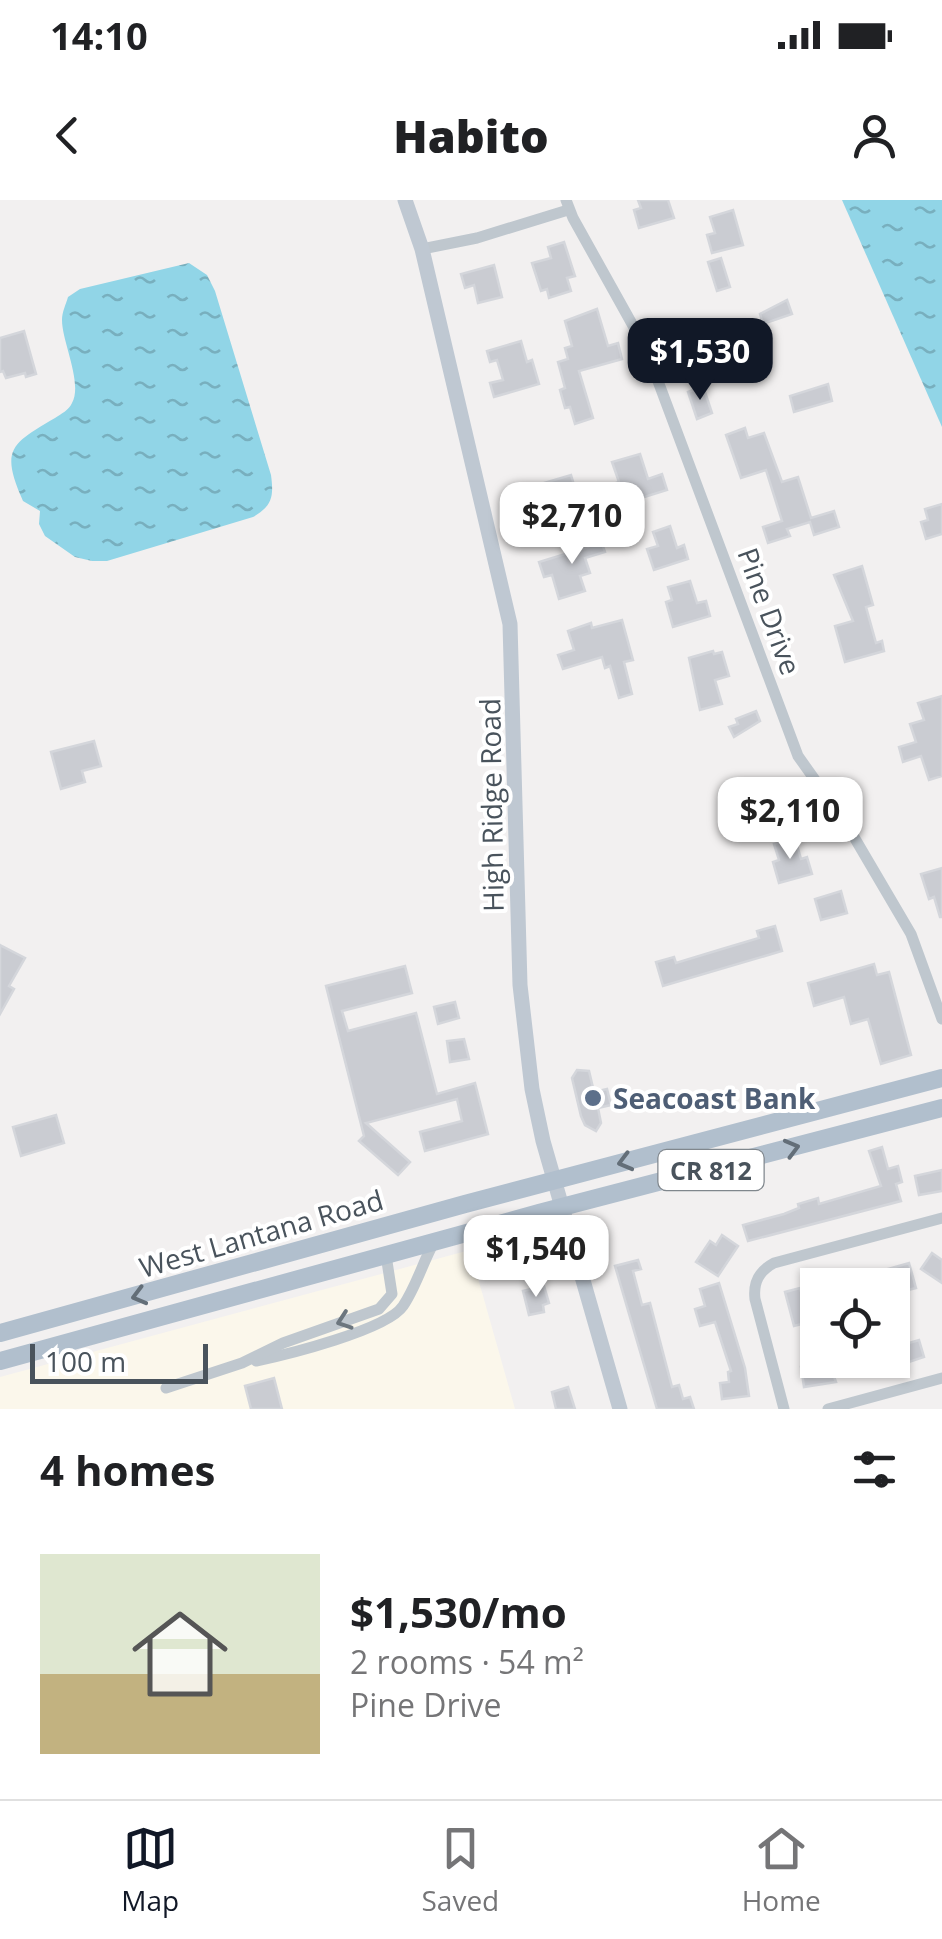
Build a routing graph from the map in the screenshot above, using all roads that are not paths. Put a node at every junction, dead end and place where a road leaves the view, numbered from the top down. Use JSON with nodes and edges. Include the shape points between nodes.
{"nodes":[{"id":1,"x":405,"y":200,"type":"edge"},
{"id":2,"x":567,"y":205,"type":"edge"},
{"id":3,"x":422,"y":249,"type":"junction"},
{"id":4,"x":942,"y":1019,"type":"edge"},
{"id":5,"x":942,"y":1078,"type":"edge"},
{"id":6,"x":942,"y":1108,"type":"edge"},
{"id":7,"x":554,"y":1181,"type":"junction"},
{"id":8,"x":562,"y":1208,"type":"junction"},
{"id":9,"x":942,"y":1218,"type":"edge"},
{"id":10,"x":378,"y":1228,"type":"junction"},
{"id":11,"x":434,"y":1242,"type":"junction"},
{"id":12,"x":386,"y":1255,"type":"junction"},
{"id":13,"x":0,"y":1333,"type":"edge"},
{"id":14,"x":0,"y":1361,"type":"edge"},
{"id":15,"x":242,"y":1363,"type":"junction"},
{"id":16,"x":942,"y":1378,"type":"edge"},
{"id":17,"x":166,"y":1388,"type":"dead end"},
{"id":18,"x":620,"y":1409,"type":"edge"},
{"id":19,"x":784,"y":1409,"type":"edge"},
{"id":20,"x":828,"y":1409,"type":"edge"}],
"edges":[{"from":1,"to":3,"type":"street","name":"High Ridge Road"},
{"from":2,"to":3,"type":"street","name":"Pine Drive","via":[[477,238]]},
{"from":2,"to":4,"type":"street","name":"Pine Drive","via":[[646,349],[798,756],[911,934]]},
{"from":3,"to":7,"type":"street","name":"High Ridge Road","via":[[510,624],[522,1002],[532,1088]]},
{"from":5,"to":7,"type":"main road","name":"West Lantana Road","number":"CR 812","one_way":true},
{"from":8,"to":6,"type":"main road","name":"West Lantana Road","number":"CR 812","one_way":true},
{"from":7,"to":8,"type":"street","name":"High Ridge Road"},
{"from":7,"to":10,"type":"main road","name":"West Lantana Road","number":"CR 812"},
{"from":8,"to":11,"type":"main road","name":"West Lantana Road","number":"CR 812"},
{"from":8,"to":18,"type":"street","name":"High Ridge Road"},
{"from":9,"to":19,"type":"street","via":[[774,1263],[760,1274],[755,1299]]},
{"from":10,"to":12,"type":"main road"},
{"from":10,"to":13,"type":"main road","name":"West Lantana Road","number":"CR 812","one_way":true},
{"from":11,"to":12,"type":"main road","name":"West Lantana Road","number":"CR 812"},
{"from":11,"to":15,"type":"street","via":[[403,1306],[388,1320]]},
{"from":12,"to":14,"type":"main road","name":"West Lantana Road","number":"CR 812"},
{"from":12,"to":15,"type":"street","one_way":true,"via":[[392,1285],[385,1306]]},
{"from":15,"to":17,"type":"street"},
{"from":16,"to":20,"type":"street"}]}
